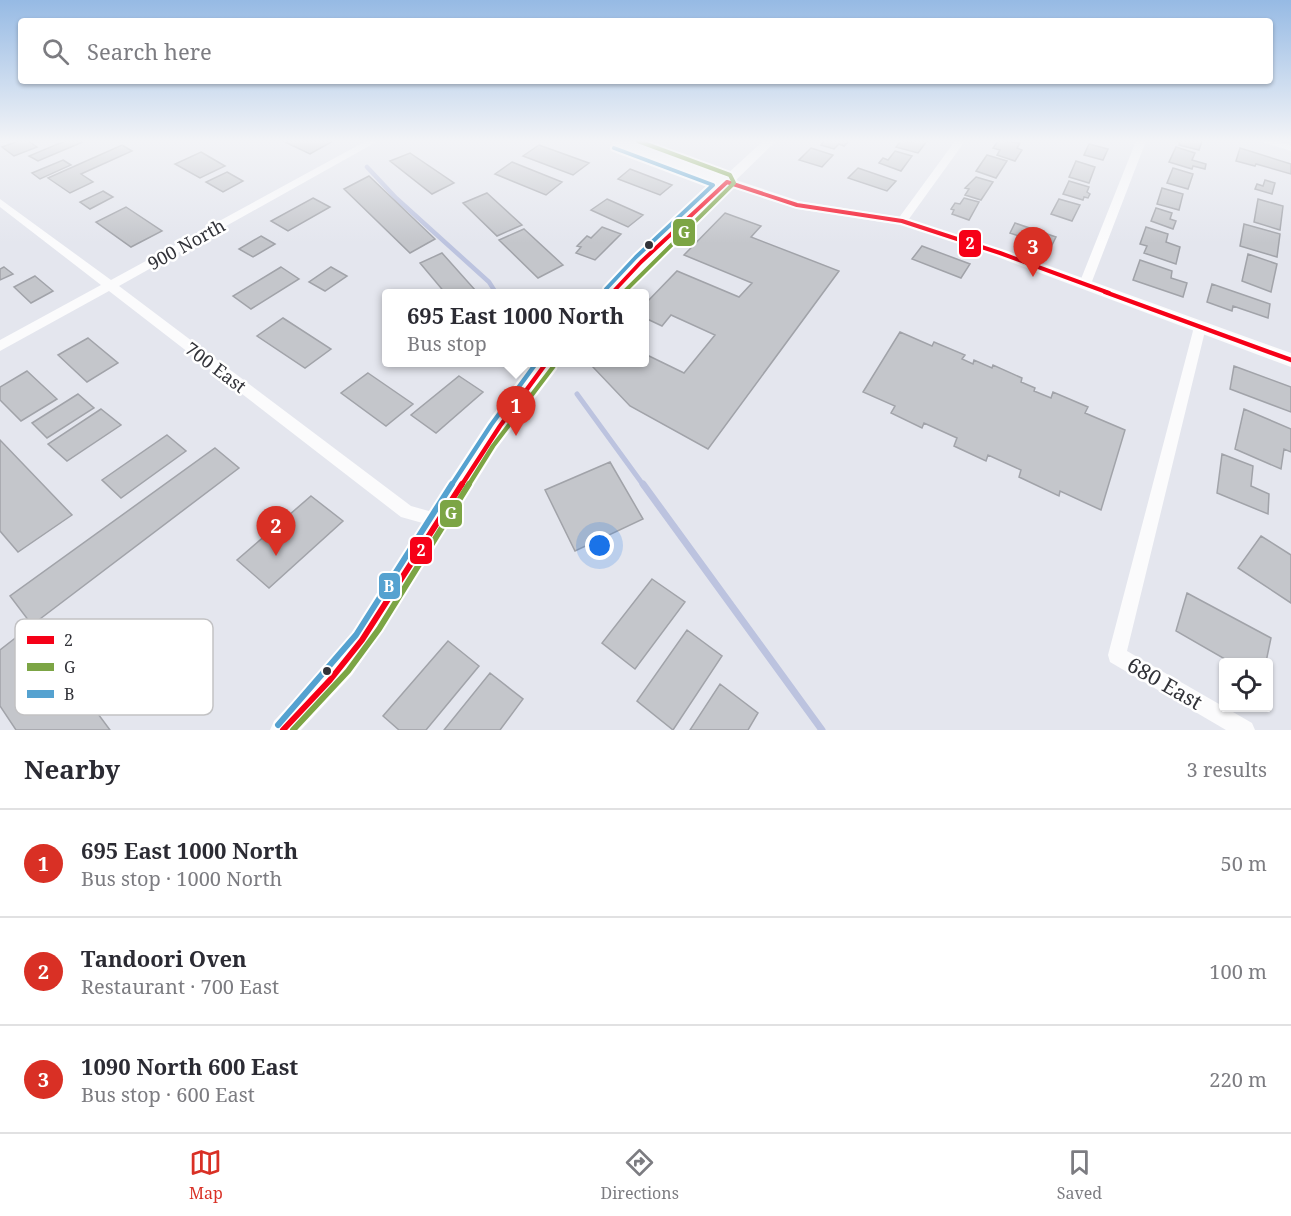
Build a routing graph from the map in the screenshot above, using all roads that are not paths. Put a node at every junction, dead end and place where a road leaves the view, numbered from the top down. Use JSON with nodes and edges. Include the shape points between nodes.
{"nodes":[{"id":1,"x":311,"y":175,"type":"edge"},
{"id":2,"x":708,"y":175,"type":"edge"},
{"id":3,"x":734,"y":175,"type":"edge"},
{"id":4,"x":935,"y":175,"type":"edge"},
{"id":5,"x":1128,"y":175,"type":"edge"},
{"id":6,"x":727,"y":182,"type":"junction"},
{"id":7,"x":0,"y":202,"type":"edge"},
{"id":8,"x":902,"y":221,"type":"junction"},
{"id":9,"x":1085,"y":284,"type":"junction"},
{"id":10,"x":110,"y":286,"type":"junction"},
{"id":11,"x":616,"y":289,"type":"edge"},
{"id":12,"x":1200,"y":327,"type":"junction"},
{"id":13,"x":0,"y":346,"type":"edge"},
{"id":14,"x":1291,"y":360,"type":"edge"},
{"id":15,"x":544,"y":367,"type":"edge"},
{"id":16,"x":437,"y":520,"type":"junction"},
{"id":17,"x":283,"y":730,"type":"edge"},
{"id":18,"x":1245,"y":730,"type":"edge"}],
"edges":[{"from":1,"to":10,"type":"street","name":"900 North"},
{"from":2,"to":6,"type":"street"},
{"from":3,"to":6,"type":"street"},
{"from":4,"to":8,"type":"street"},
{"from":5,"to":9,"type":"street"},
{"from":6,"to":8,"type":"street","via":[[797,206]]},
{"from":6,"to":11,"type":"street"},
{"from":7,"to":10,"type":"street","name":"700 East"},
{"from":8,"to":9,"type":"street"},
{"from":9,"to":12,"type":"street"},
{"from":10,"to":13,"type":"street","name":"900 North"},
{"from":10,"to":16,"type":"street","name":"700 East","via":[[407,512]]},
{"from":12,"to":14,"type":"street"},
{"from":12,"to":18,"type":"street","name":"680 East","via":[[1117,655]]},
{"from":15,"to":16,"type":"street","via":[[521,394]]},
{"from":16,"to":17,"type":"street","via":[[382,612],[343,666]]}]}
